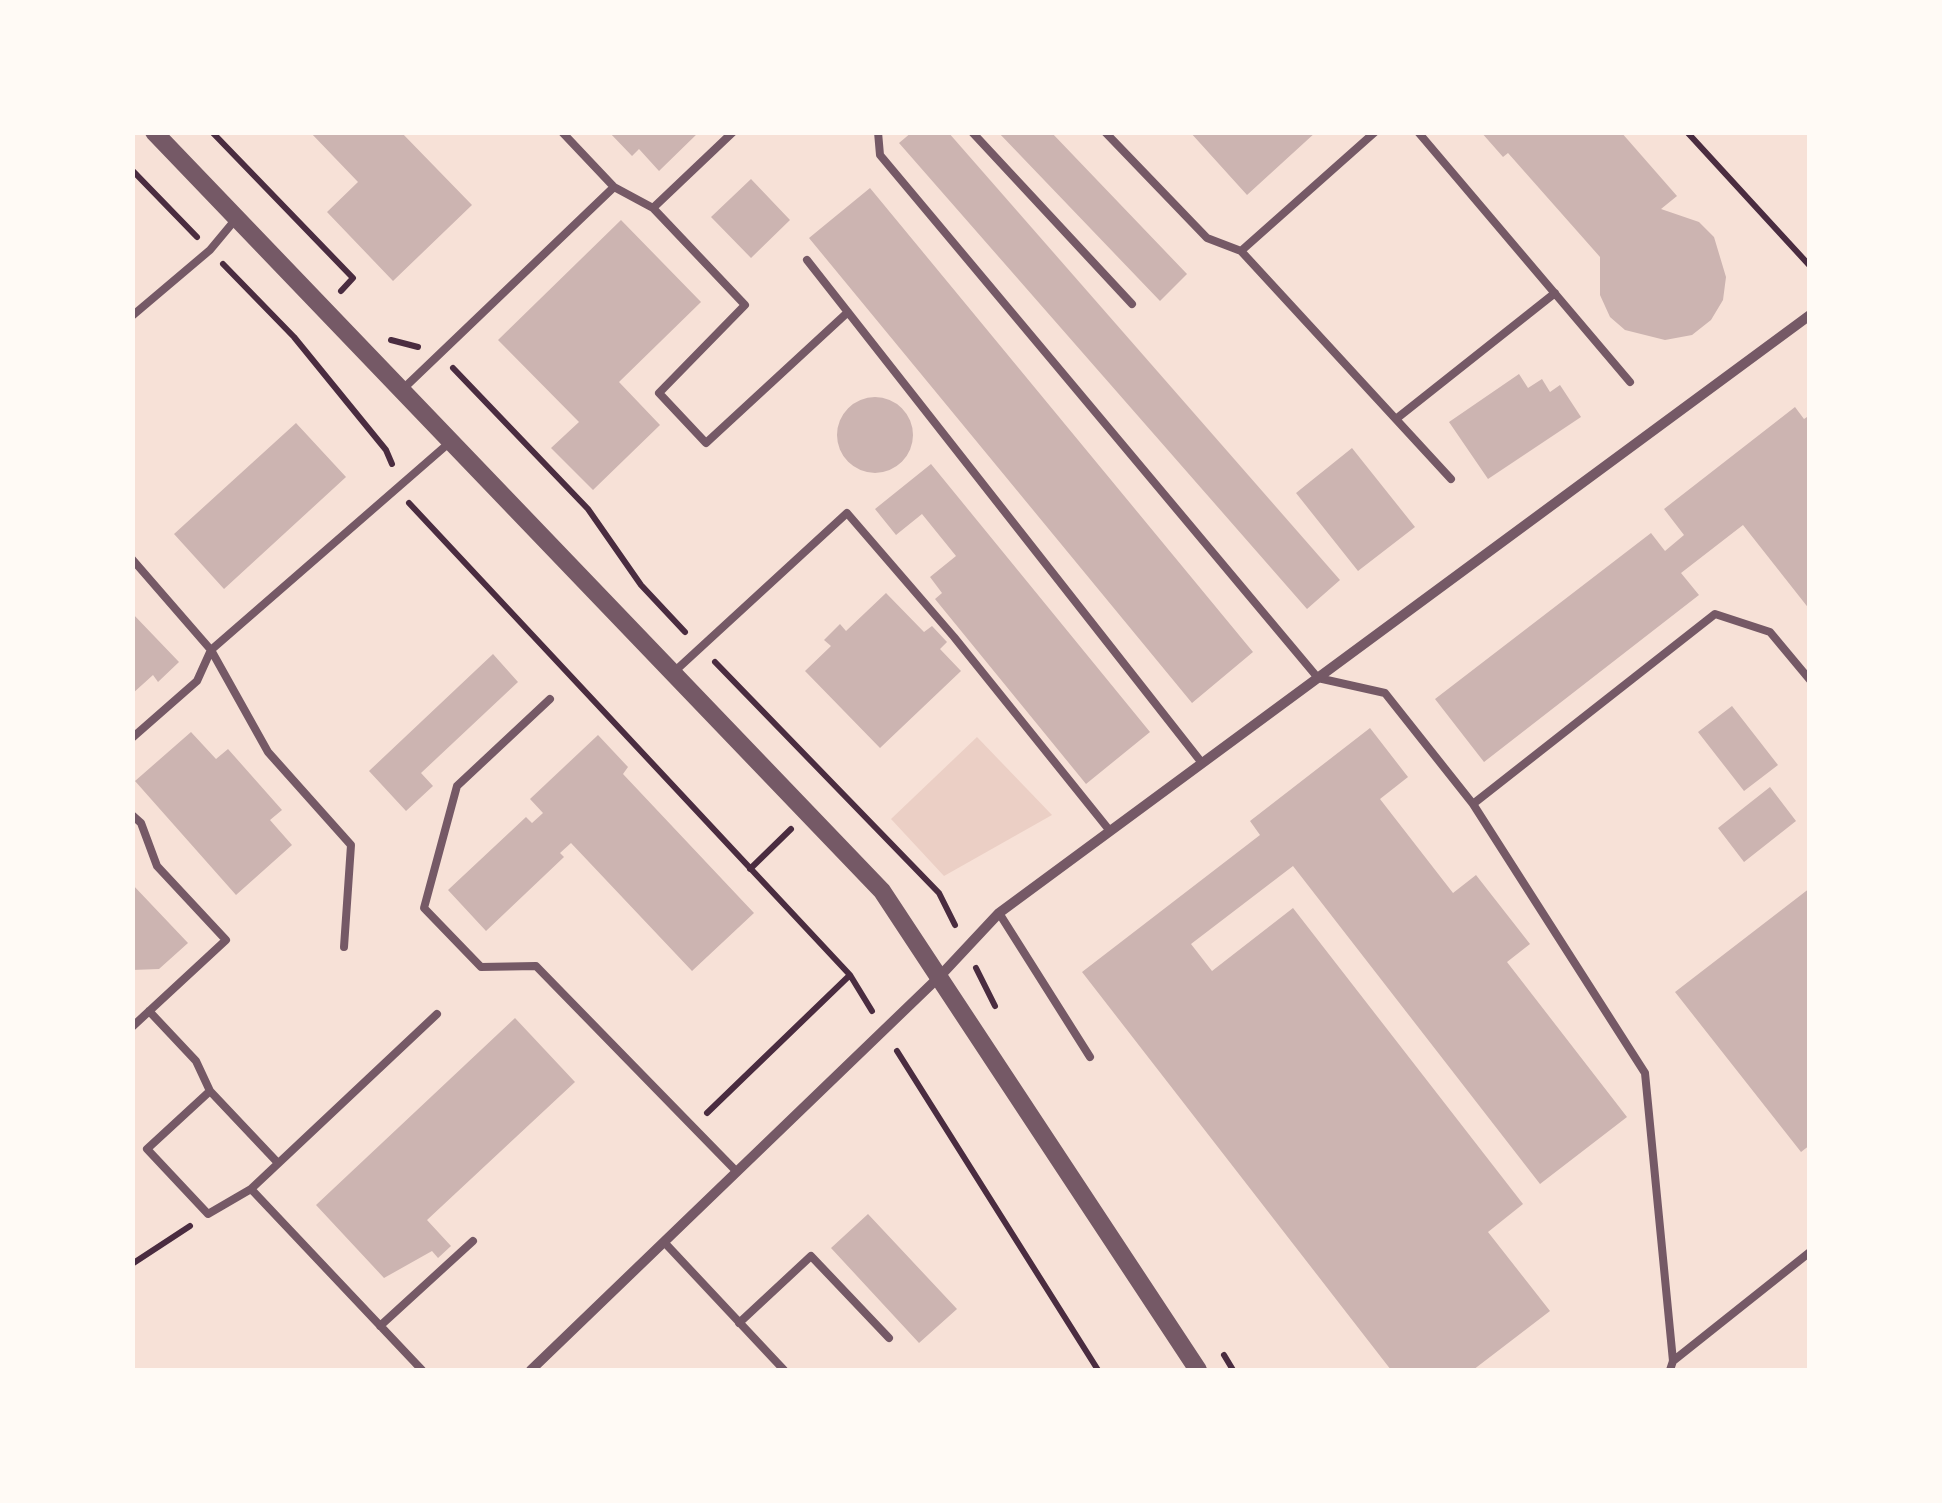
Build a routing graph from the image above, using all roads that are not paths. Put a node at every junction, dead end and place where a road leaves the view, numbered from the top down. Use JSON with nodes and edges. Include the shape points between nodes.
{"nodes":[{"id":1,"x":154,"y":132,"type":"edge"},
{"id":2,"x":562,"y":132,"type":"edge"},
{"id":3,"x":733,"y":132,"type":"edge"},
{"id":4,"x":878,"y":132,"type":"edge"},
{"id":5,"x":972,"y":132,"type":"edge"},
{"id":6,"x":1105,"y":132,"type":"edge"},
{"id":7,"x":1375,"y":132,"type":"edge"},
{"id":8,"x":1418,"y":132,"type":"edge"},
{"id":9,"x":614,"y":186,"type":"junction"},
{"id":10,"x":652,"y":208,"type":"junction"},
{"id":11,"x":237,"y":218,"type":"junction"},
{"id":12,"x":1241,"y":251,"type":"junction"},
{"id":13,"x":807,"y":260,"type":"dead end"},
{"id":14,"x":1554,"y":294,"type":"junction"},
{"id":15,"x":1132,"y":304,"type":"dead end"},
{"id":16,"x":848,"y":312,"type":"junction"},
{"id":17,"x":1810,"y":314,"type":"edge"},
{"id":18,"x":132,"y":316,"type":"edge"},
{"id":19,"x":1630,"y":382,"type":"dead end"},
{"id":20,"x":400,"y":391,"type":"junction"},
{"id":21,"x":1396,"y":419,"type":"junction"},
{"id":22,"x":450,"y":442,"type":"junction"},
{"id":23,"x":1451,"y":478,"type":"dead end"},
{"id":24,"x":132,"y":558,"type":"edge"},
{"id":25,"x":211,"y":650,"type":"junction"},
{"id":26,"x":674,"y":672,"type":"junction"},
{"id":27,"x":1318,"y":678,"type":"junction"},
{"id":28,"x":1810,"y":680,"type":"edge"},
{"id":29,"x":550,"y":699,"type":"dead end"},
{"id":30,"x":132,"y":738,"type":"edge"},
{"id":31,"x":1202,"y":764,"type":"junction"},
{"id":32,"x":1474,"y":804,"type":"junction"},
{"id":33,"x":132,"y":814,"type":"edge"},
{"id":34,"x":1110,"y":831,"type":"junction"},
{"id":35,"x":999,"y":913,"type":"junction"},
{"id":36,"x":344,"y":947,"type":"dead end"},
{"id":37,"x":942,"y":975,"type":"junction"},
{"id":38,"x":149,"y":1012,"type":"junction"},
{"id":39,"x":437,"y":1014,"type":"dead end"},
{"id":40,"x":132,"y":1027,"type":"edge"},
{"id":41,"x":1090,"y":1058,"type":"dead end"},
{"id":42,"x":210,"y":1090,"type":"junction"},
{"id":43,"x":278,"y":1163,"type":"junction"},
{"id":44,"x":736,"y":1172,"type":"junction"},
{"id":45,"x":251,"y":1189,"type":"junction"},
{"id":46,"x":472,"y":1241,"type":"dead end"},
{"id":47,"x":664,"y":1242,"type":"junction"},
{"id":48,"x":1810,"y":1252,"type":"edge"},
{"id":49,"x":739,"y":1323,"type":"junction"},
{"id":50,"x":380,"y":1326,"type":"junction"},
{"id":51,"x":889,"y":1338,"type":"dead end"},
{"id":52,"x":1671,"y":1366,"type":"edge"},
{"id":53,"x":422,"y":1370,"type":"edge"},
{"id":54,"x":532,"y":1370,"type":"edge"},
{"id":55,"x":784,"y":1370,"type":"edge"},
{"id":56,"x":1198,"y":1370,"type":"edge"}],
"edges":[{"from":1,"to":11,"type":"street"},
{"from":2,"to":9,"type":"lane"},
{"from":3,"to":10,"type":"lane"},
{"from":4,"to":27,"type":"lane","via":[[880,155]]},
{"from":5,"to":15,"type":"lane"},
{"from":6,"to":12,"type":"lane","via":[[1207,238]]},
{"from":7,"to":12,"type":"lane"},
{"from":8,"to":14,"type":"lane"},
{"from":9,"to":10,"type":"lane"},
{"from":9,"to":20,"type":"lane"},
{"from":10,"to":16,"type":"lane","via":[[744,305],[660,392],[706,443]]},
{"from":11,"to":18,"type":"lane"},
{"from":11,"to":20,"type":"street"},
{"from":12,"to":21,"type":"lane"},
{"from":13,"to":16,"type":"lane"},
{"from":14,"to":19,"type":"lane"},
{"from":14,"to":21,"type":"lane"},
{"from":16,"to":31,"type":"lane"},
{"from":17,"to":27,"type":"street"},
{"from":20,"to":22,"type":"street"},
{"from":21,"to":23,"type":"lane"},
{"from":22,"to":25,"type":"lane"},
{"from":22,"to":26,"type":"street"},
{"from":24,"to":25,"type":"lane"},
{"from":25,"to":30,"type":"lane","via":[[197,681]]},
{"from":25,"to":36,"type":"lane","via":[[268,752],[350,845]]},
{"from":26,"to":34,"type":"lane","via":[[847,513]]},
{"from":26,"to":37,"type":"street","via":[[882,891]]},
{"from":27,"to":31,"type":"street"},
{"from":27,"to":32,"type":"lane","via":[[1385,693]]},
{"from":28,"to":32,"type":"lane","via":[[1770,632],[1715,614]]},
{"from":29,"to":44,"type":"lane","via":[[456,786],[424,908],[482,967],[536,966]]},
{"from":31,"to":34,"type":"street"},
{"from":32,"to":52,"type":"lane","via":[[1645,1072]]},
{"from":33,"to":38,"type":"lane","via":[[157,866],[226,940]]},
{"from":34,"to":35,"type":"street"},
{"from":35,"to":37,"type":"street"},
{"from":35,"to":41,"type":"lane"},
{"from":37,"to":44,"type":"street"},
{"from":37,"to":56,"type":"street"},
{"from":38,"to":40,"type":"lane"},
{"from":38,"to":42,"type":"lane","via":[[196,1061]]},
{"from":39,"to":43,"type":"lane"},
{"from":42,"to":43,"type":"lane"},
{"from":42,"to":45,"type":"lane","via":[[148,1149],[208,1214]]},
{"from":43,"to":45,"type":"lane"},
{"from":44,"to":47,"type":"street"},
{"from":45,"to":50,"type":"lane"},
{"from":46,"to":50,"type":"lane"},
{"from":47,"to":49,"type":"lane"},
{"from":47,"to":54,"type":"street"},
{"from":48,"to":52,"type":"lane"},
{"from":49,"to":51,"type":"lane","via":[[812,1256]]},
{"from":49,"to":55,"type":"lane"},
{"from":50,"to":53,"type":"lane"}]}
